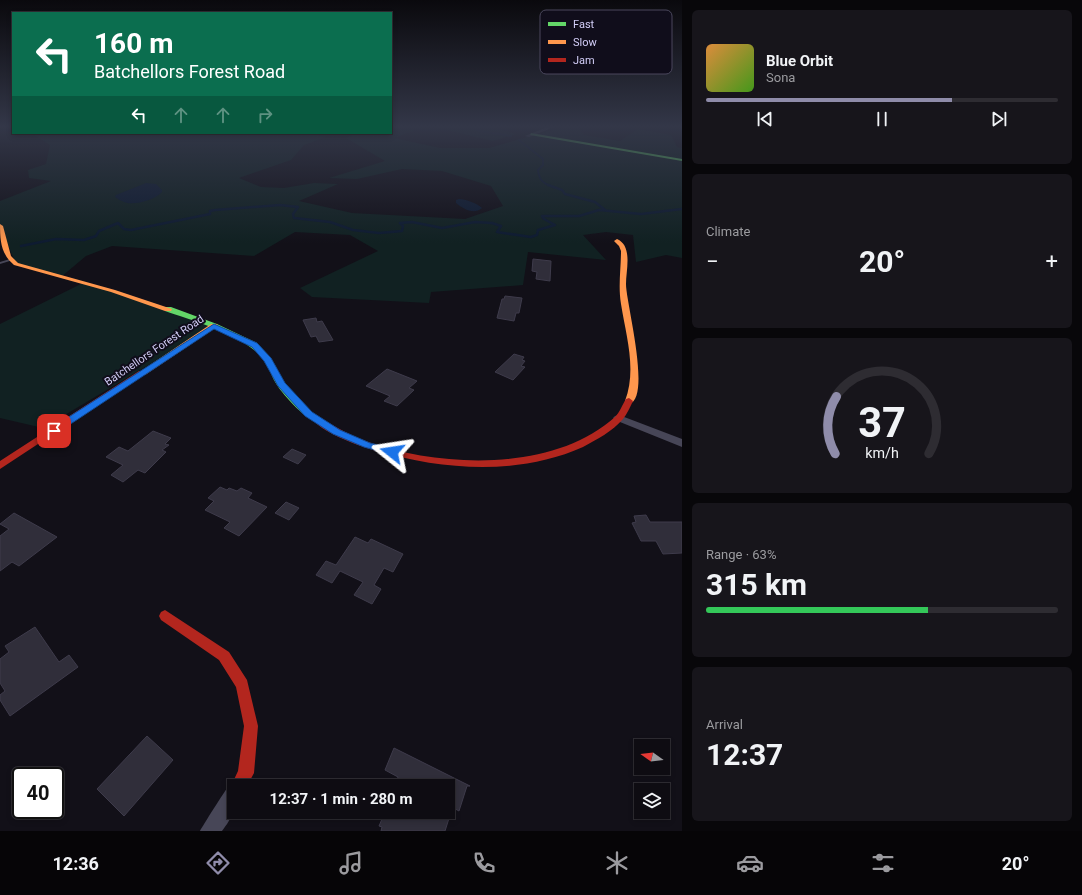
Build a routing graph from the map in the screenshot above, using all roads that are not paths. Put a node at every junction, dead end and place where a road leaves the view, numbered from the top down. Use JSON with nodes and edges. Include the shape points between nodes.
{"nodes":[{"id":1,"x":0,"y":226,"type":"edge"},
{"id":2,"x":617,"y":241,"type":"dead end"},
{"id":3,"x":11,"y":260,"type":"junction"},
{"id":4,"x":0,"y":263,"type":"edge"},
{"id":5,"x":214,"y":326,"type":"junction"},
{"id":6,"x":619,"y":418,"type":"junction"},
{"id":7,"x":682,"y":443,"type":"edge"},
{"id":8,"x":0,"y":466,"type":"edge"},
{"id":9,"x":165,"y":616,"type":"dead end"},
{"id":10,"x":243,"y":779,"type":"edge"},
{"id":11,"x":227,"y":806,"type":"edge"},
{"id":12,"x":210,"y":831,"type":"edge"}],
"edges":[{"from":1,"to":3,"type":"street","via":[[5,248]]},
{"from":2,"to":6,"type":"street","via":[[624,251],[623,292],[634,352],[635,375],[634,392]]},
{"from":3,"to":4,"type":"lane"},
{"from":3,"to":5,"type":"street","name":"Batchellors Forest Road","via":[[25,268],[113,291]]},
{"from":5,"to":6,"type":"street","via":[[254,345],[268,360],[282,385],[308,414],[337,432],[367,445],[416,458],[460,463],[505,463],[540,459],[585,443]]},
{"from":5,"to":8,"type":"street","name":"Batchellors Forest Road"},
{"from":6,"to":7,"type":"street"},
{"from":9,"to":10,"type":"street","via":[[224,656],[242,684],[252,726],[246,773]]},
{"from":11,"to":12,"type":"street"}]}
